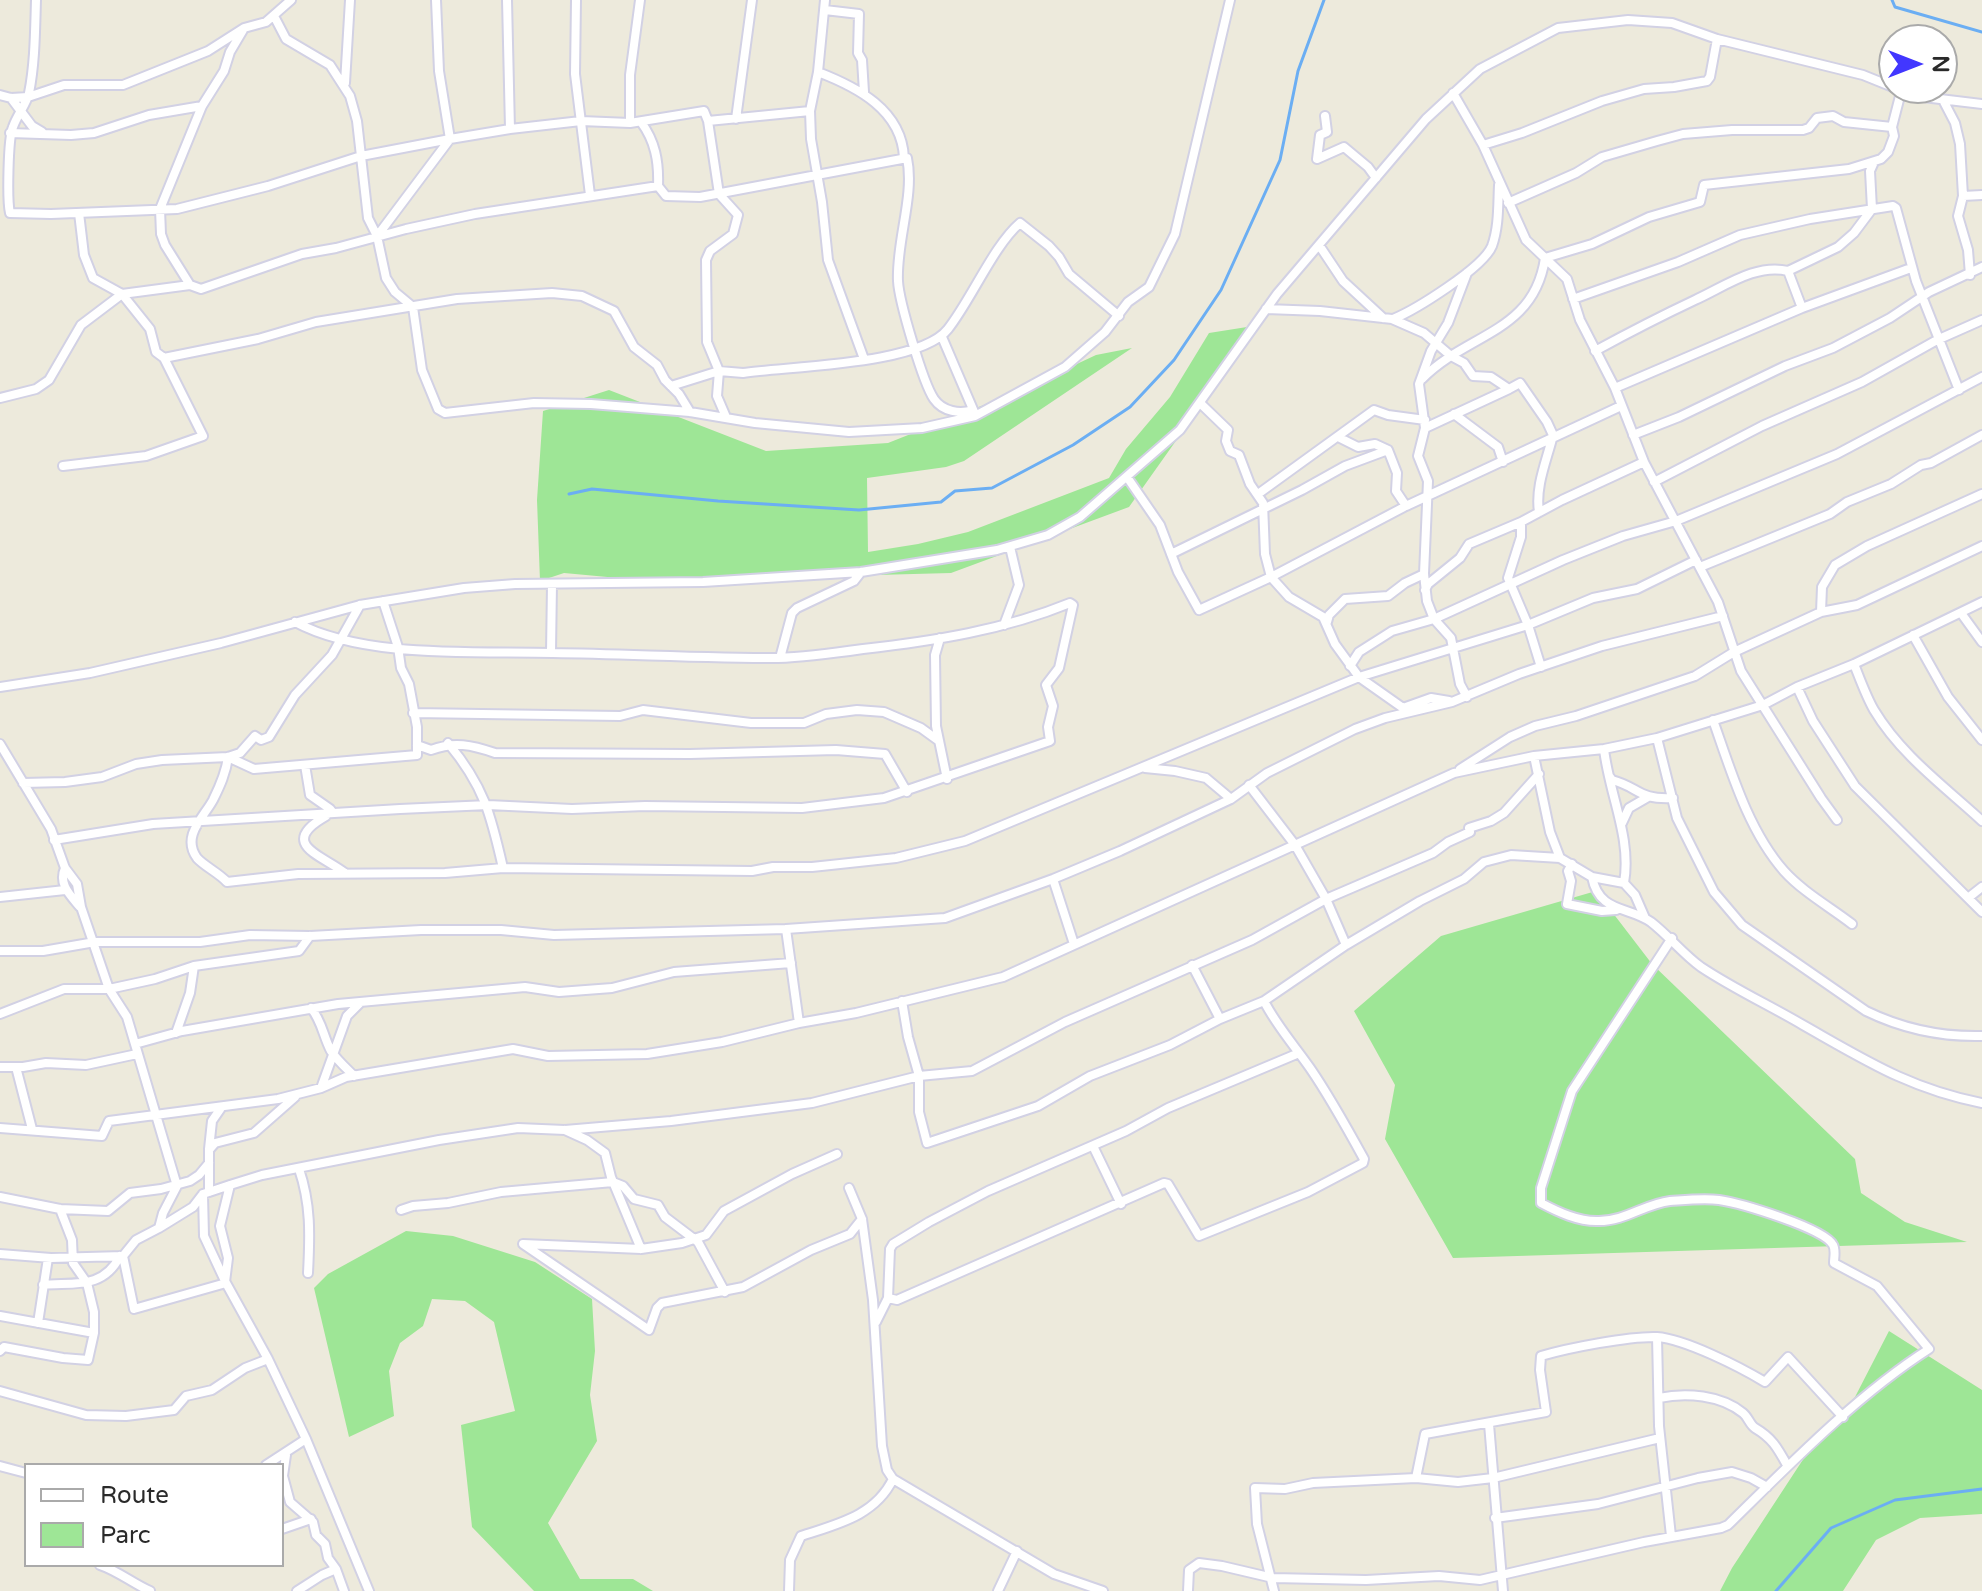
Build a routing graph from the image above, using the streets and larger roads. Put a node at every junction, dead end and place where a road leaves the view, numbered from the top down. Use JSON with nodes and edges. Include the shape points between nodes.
{"nodes":[{"id":1,"x":36,"y":0,"type":"edge"},
{"id":2,"x":291,"y":0,"type":"edge"},
{"id":3,"x":350,"y":0,"type":"edge"},
{"id":4,"x":436,"y":0,"type":"edge"},
{"id":5,"x":507,"y":0,"type":"edge"},
{"id":6,"x":576,"y":0,"type":"edge"},
{"id":7,"x":640,"y":0,"type":"edge"},
{"id":8,"x":752,"y":0,"type":"edge"},
{"id":9,"x":825,"y":0,"type":"edge"},
{"id":10,"x":1230,"y":0,"type":"edge"},
{"id":11,"x":825,"y":10,"type":"junction"},
{"id":12,"x":274,"y":16,"type":"junction"},
{"id":13,"x":244,"y":28,"type":"junction"},
{"id":14,"x":1717,"y":39,"type":"junction"},
{"id":15,"x":818,"y":72,"type":"junction"},
{"id":16,"x":1878,"y":82,"type":"edge"},
{"id":17,"x":345,"y":86,"type":"junction"},
{"id":18,"x":864,"y":92,"type":"junction"},
{"id":19,"x":1453,"y":93,"type":"junction"},
{"id":20,"x":0,"y":95,"type":"edge"},
{"id":21,"x":28,"y":97,"type":"junction"},
{"id":22,"x":11,"y":98,"type":"junction"},
{"id":23,"x":1958,"y":102,"type":"edge"},
{"id":24,"x":1898,"y":104,"type":"edge"},
{"id":25,"x":1945,"y":104,"type":"edge"},
{"id":26,"x":1982,"y":104,"type":"edge"},
{"id":27,"x":202,"y":106,"type":"junction"},
{"id":28,"x":21,"y":110,"type":"junction"},
{"id":29,"x":810,"y":111,"type":"junction"},
{"id":30,"x":1325,"y":116,"type":"dead end"},
{"id":31,"x":736,"y":119,"type":"junction"},
{"id":32,"x":581,"y":121,"type":"junction"},
{"id":33,"x":708,"y":121,"type":"junction"},
{"id":34,"x":641,"y":122,"type":"junction"},
{"id":35,"x":630,"y":123,"type":"junction"},
{"id":36,"x":1892,"y":127,"type":"junction"},
{"id":37,"x":510,"y":129,"type":"junction"},
{"id":38,"x":10,"y":133,"type":"junction"},
{"id":39,"x":44,"y":133,"type":"junction"},
{"id":40,"x":450,"y":139,"type":"junction"},
{"id":41,"x":1483,"y":145,"type":"junction"},
{"id":42,"x":361,"y":156,"type":"junction"},
{"id":43,"x":904,"y":158,"type":"junction"},
{"id":44,"x":1874,"y":162,"type":"junction"},
{"id":45,"x":817,"y":174,"type":"junction"},
{"id":46,"x":1376,"y":178,"type":"junction"},
{"id":47,"x":1499,"y":182,"type":"junction"},
{"id":48,"x":658,"y":186,"type":"junction"},
{"id":49,"x":719,"y":194,"type":"junction"},
{"id":50,"x":590,"y":195,"type":"junction"},
{"id":51,"x":1982,"y":195,"type":"edge"},
{"id":52,"x":1963,"y":196,"type":"junction"},
{"id":53,"x":1508,"y":203,"type":"junction"},
{"id":54,"x":160,"y":209,"type":"junction"},
{"id":55,"x":1872,"y":209,"type":"junction"},
{"id":56,"x":79,"y":213,"type":"junction"},
{"id":57,"x":377,"y":236,"type":"junction"},
{"id":58,"x":1319,"y":245,"type":"junction"},
{"id":59,"x":1545,"y":258,"type":"junction"},
{"id":60,"x":1982,"y":267,"type":"edge"},
{"id":61,"x":1911,"y":268,"type":"junction"},
{"id":62,"x":1788,"y":271,"type":"junction"},
{"id":63,"x":1467,"y":273,"type":"junction"},
{"id":64,"x":1970,"y":275,"type":"junction"},
{"id":65,"x":190,"y":285,"type":"junction"},
{"id":66,"x":122,"y":294,"type":"junction"},
{"id":67,"x":1922,"y":297,"type":"junction"},
{"id":68,"x":1573,"y":299,"type":"junction"},
{"id":69,"x":413,"y":307,"type":"junction"},
{"id":70,"x":1802,"y":308,"type":"junction"},
{"id":71,"x":1266,"y":309,"type":"junction"},
{"id":72,"x":1119,"y":316,"type":"junction"},
{"id":73,"x":1387,"y":318,"type":"junction"},
{"id":74,"x":1982,"y":320,"type":"edge"},
{"id":75,"x":942,"y":337,"type":"junction"},
{"id":76,"x":1937,"y":340,"type":"junction"},
{"id":77,"x":1437,"y":344,"type":"junction"},
{"id":78,"x":915,"y":349,"type":"junction"},
{"id":79,"x":1595,"y":351,"type":"junction"},
{"id":80,"x":1451,"y":356,"type":"junction"},
{"id":81,"x":164,"y":358,"type":"junction"},
{"id":82,"x":864,"y":359,"type":"junction"},
{"id":83,"x":719,"y":371,"type":"junction"},
{"id":84,"x":1982,"y":377,"type":"edge"},
{"id":85,"x":1422,"y":379,"type":"junction"},
{"id":86,"x":671,"y":386,"type":"junction"},
{"id":87,"x":1615,"y":388,"type":"junction"},
{"id":88,"x":1509,"y":389,"type":"junction"},
{"id":89,"x":1959,"y":390,"type":"junction"},
{"id":90,"x":0,"y":398,"type":"edge"},
{"id":91,"x":1200,"y":403,"type":"junction"},
{"id":92,"x":1621,"y":406,"type":"junction"},
{"id":93,"x":690,"y":412,"type":"junction"},
{"id":94,"x":974,"y":413,"type":"junction"},
{"id":95,"x":1454,"y":414,"type":"junction"},
{"id":96,"x":726,"y":417,"type":"junction"},
{"id":97,"x":1425,"y":424,"type":"junction"},
{"id":98,"x":1553,"y":435,"type":"junction"},
{"id":99,"x":1633,"y":435,"type":"junction"},
{"id":100,"x":1982,"y":435,"type":"edge"},
{"id":101,"x":1338,"y":437,"type":"junction"},
{"id":102,"x":1388,"y":450,"type":"junction"},
{"id":103,"x":1503,"y":462,"type":"junction"},
{"id":104,"x":1644,"y":462,"type":"junction"},
{"id":105,"x":63,"y":466,"type":"dead end"},
{"id":106,"x":1127,"y":477,"type":"junction"},
{"id":107,"x":1654,"y":482,"type":"junction"},
{"id":108,"x":1258,"y":494,"type":"junction"},
{"id":109,"x":1982,"y":494,"type":"edge"},
{"id":110,"x":1426,"y":497,"type":"junction"},
{"id":111,"x":1406,"y":506,"type":"junction"},
{"id":112,"x":1265,"y":509,"type":"junction"},
{"id":113,"x":1539,"y":512,"type":"junction"},
{"id":114,"x":1676,"y":521,"type":"junction"},
{"id":115,"x":1521,"y":522,"type":"junction"},
{"id":116,"x":1982,"y":546,"type":"edge"},
{"id":117,"x":1010,"y":547,"type":"junction"},
{"id":118,"x":1171,"y":554,"type":"junction"},
{"id":119,"x":1698,"y":563,"type":"junction"},
{"id":120,"x":861,"y":572,"type":"junction"},
{"id":121,"x":1424,"y":574,"type":"junction"},
{"id":122,"x":1271,"y":577,"type":"junction"},
{"id":123,"x":1509,"y":583,"type":"junction"},
{"id":124,"x":552,"y":584,"type":"junction"},
{"id":125,"x":1425,"y":590,"type":"junction"},
{"id":126,"x":383,"y":601,"type":"junction"},
{"id":127,"x":1982,"y":602,"type":"edge"},
{"id":128,"x":360,"y":605,"type":"junction"},
{"id":129,"x":1821,"y":612,"type":"junction"},
{"id":130,"x":1961,"y":613,"type":"junction"},
{"id":131,"x":1723,"y":616,"type":"junction"},
{"id":132,"x":1434,"y":619,"type":"junction"},
{"id":133,"x":294,"y":622,"type":"junction"},
{"id":134,"x":1327,"y":623,"type":"junction"},
{"id":135,"x":1004,"y":625,"type":"junction"},
{"id":136,"x":1528,"y":625,"type":"junction"},
{"id":137,"x":1913,"y":635,"type":"junction"},
{"id":138,"x":940,"y":638,"type":"junction"},
{"id":139,"x":341,"y":639,"type":"junction"},
{"id":140,"x":1982,"y":642,"type":"edge"},
{"id":141,"x":398,"y":647,"type":"junction"},
{"id":142,"x":1453,"y":647,"type":"junction"},
{"id":143,"x":551,"y":652,"type":"junction"},
{"id":144,"x":1734,"y":652,"type":"junction"},
{"id":145,"x":780,"y":658,"type":"junction"},
{"id":146,"x":1854,"y":664,"type":"junction"},
{"id":147,"x":1350,"y":666,"type":"junction"},
{"id":148,"x":1541,"y":667,"type":"junction"},
{"id":149,"x":1359,"y":677,"type":"junction"},
{"id":150,"x":0,"y":687,"type":"edge"},
{"id":151,"x":1797,"y":687,"type":"junction"},
{"id":152,"x":1467,"y":697,"type":"junction"},
{"id":153,"x":1452,"y":702,"type":"junction"},
{"id":154,"x":1763,"y":705,"type":"junction"},
{"id":155,"x":413,"y":713,"type":"junction"},
{"id":156,"x":1713,"y":720,"type":"junction"},
{"id":157,"x":1657,"y":738,"type":"junction"},
{"id":158,"x":1982,"y":740,"type":"edge"},
{"id":159,"x":939,"y":741,"type":"junction"},
{"id":160,"x":448,"y":743,"type":"junction"},
{"id":161,"x":0,"y":744,"type":"edge"},
{"id":162,"x":417,"y":745,"type":"junction"},
{"id":163,"x":1604,"y":749,"type":"junction"},
{"id":164,"x":1534,"y":756,"type":"junction"},
{"id":165,"x":228,"y":757,"type":"junction"},
{"id":166,"x":305,"y":765,"type":"junction"},
{"id":167,"x":1144,"y":768,"type":"junction"},
{"id":168,"x":1454,"y":773,"type":"junction"},
{"id":169,"x":1606,"y":773,"type":"junction"},
{"id":170,"x":1539,"y":774,"type":"junction"},
{"id":171,"x":947,"y":779,"type":"junction"},
{"id":172,"x":23,"y":783,"type":"junction"},
{"id":173,"x":1249,"y":785,"type":"junction"},
{"id":174,"x":907,"y":792,"type":"junction"},
{"id":175,"x":1648,"y":797,"type":"junction"},
{"id":176,"x":1673,"y":798,"type":"junction"},
{"id":177,"x":1231,"y":799,"type":"junction"},
{"id":178,"x":488,"y":805,"type":"junction"},
{"id":179,"x":331,"y":813,"type":"junction"},
{"id":180,"x":1837,"y":820,"type":"dead end"},
{"id":181,"x":1982,"y":821,"type":"edge"},
{"id":182,"x":196,"y":822,"type":"junction"},
{"id":183,"x":1621,"y":824,"type":"junction"},
{"id":184,"x":54,"y":840,"type":"junction"},
{"id":185,"x":1295,"y":845,"type":"junction"},
{"id":186,"x":1560,"y":858,"type":"junction"},
{"id":187,"x":1572,"y":864,"type":"junction"},
{"id":188,"x":65,"y":868,"type":"junction"},
{"id":189,"x":503,"y":868,"type":"junction"},
{"id":190,"x":346,"y":874,"type":"junction"},
{"id":191,"x":1592,"y":877,"type":"junction"},
{"id":192,"x":1053,"y":879,"type":"junction"},
{"id":193,"x":1624,"y":883,"type":"junction"},
{"id":194,"x":1982,"y":887,"type":"edge"},
{"id":195,"x":65,"y":890,"type":"junction"},
{"id":196,"x":0,"y":897,"type":"edge"},
{"id":197,"x":1968,"y":898,"type":"junction"},
{"id":198,"x":1326,"y":899,"type":"junction"},
{"id":199,"x":81,"y":907,"type":"junction"},
{"id":200,"x":1621,"y":910,"type":"junction"},
{"id":201,"x":1982,"y":912,"type":"edge"},
{"id":202,"x":1645,"y":918,"type":"junction"},
{"id":203,"x":1852,"y":924,"type":"dead end"},
{"id":204,"x":786,"y":929,"type":"junction"},
{"id":205,"x":310,"y":936,"type":"junction"},
{"id":206,"x":1672,"y":938,"type":"junction"},
{"id":207,"x":95,"y":942,"type":"junction"},
{"id":208,"x":1074,"y":944,"type":"junction"},
{"id":209,"x":1346,"y":945,"type":"junction"},
{"id":210,"x":0,"y":951,"type":"edge"},
{"id":211,"x":791,"y":963,"type":"junction"},
{"id":212,"x":1192,"y":965,"type":"junction"},
{"id":213,"x":194,"y":966,"type":"junction"},
{"id":214,"x":109,"y":989,"type":"junction"},
{"id":215,"x":902,"y":1001,"type":"junction"},
{"id":216,"x":1264,"y":1001,"type":"junction"},
{"id":217,"x":360,"y":1003,"type":"junction"},
{"id":218,"x":311,"y":1008,"type":"junction"},
{"id":219,"x":0,"y":1014,"type":"edge"},
{"id":220,"x":1220,"y":1019,"type":"junction"},
{"id":221,"x":799,"y":1023,"type":"junction"},
{"id":222,"x":176,"y":1033,"type":"junction"},
{"id":223,"x":1982,"y":1036,"type":"edge"},
{"id":224,"x":135,"y":1044,"type":"junction"},
{"id":225,"x":332,"y":1053,"type":"junction"},
{"id":226,"x":1299,"y":1053,"type":"junction"},
{"id":227,"x":137,"y":1054,"type":"junction"},
{"id":228,"x":28,"y":1066,"type":"junction"},
{"id":229,"x":0,"y":1067,"type":"edge"},
{"id":230,"x":16,"y":1067,"type":"junction"},
{"id":231,"x":354,"y":1076,"type":"junction"},
{"id":232,"x":919,"y":1076,"type":"junction"},
{"id":233,"x":20,"y":1085,"type":"junction"},
{"id":234,"x":321,"y":1088,"type":"junction"},
{"id":235,"x":297,"y":1095,"type":"junction"},
{"id":236,"x":1982,"y":1103,"type":"edge"},
{"id":237,"x":221,"y":1108,"type":"junction"},
{"id":238,"x":157,"y":1114,"type":"junction"},
{"id":239,"x":0,"y":1128,"type":"edge"},
{"id":240,"x":32,"y":1129,"type":"junction"},
{"id":241,"x":565,"y":1130,"type":"junction"},
{"id":242,"x":1093,"y":1146,"type":"junction"},
{"id":243,"x":209,"y":1150,"type":"junction"},
{"id":244,"x":837,"y":1154,"type":"dead end"},
{"id":245,"x":209,"y":1163,"type":"junction"},
{"id":246,"x":299,"y":1169,"type":"junction"},
{"id":247,"x":613,"y":1182,"type":"junction"},
{"id":248,"x":230,"y":1185,"type":"junction"},
{"id":249,"x":177,"y":1186,"type":"junction"},
{"id":250,"x":849,"y":1188,"type":"dead end"},
{"id":251,"x":206,"y":1193,"type":"junction"},
{"id":252,"x":0,"y":1197,"type":"edge"},
{"id":253,"x":1121,"y":1204,"type":"junction"},
{"id":254,"x":60,"y":1209,"type":"junction"},
{"id":255,"x":401,"y":1210,"type":"dead end"},
{"id":256,"x":862,"y":1219,"type":"junction"},
{"id":257,"x":159,"y":1228,"type":"junction"},
{"id":258,"x":693,"y":1239,"type":"junction"},
{"id":259,"x":641,"y":1249,"type":"junction"},
{"id":260,"x":0,"y":1254,"type":"edge"},
{"id":261,"x":121,"y":1256,"type":"junction"},
{"id":262,"x":72,"y":1257,"type":"junction"},
{"id":263,"x":48,"y":1258,"type":"junction"},
{"id":264,"x":308,"y":1273,"type":"dead end"},
{"id":265,"x":225,"y":1282,"type":"junction"},
{"id":266,"x":87,"y":1283,"type":"junction"},
{"id":267,"x":43,"y":1285,"type":"junction"},
{"id":268,"x":725,"y":1292,"type":"junction"},
{"id":269,"x":888,"y":1298,"type":"junction"},
{"id":270,"x":0,"y":1316,"type":"edge"},
{"id":271,"x":38,"y":1323,"type":"junction"},
{"id":272,"x":875,"y":1323,"type":"junction"},
{"id":273,"x":94,"y":1333,"type":"junction"},
{"id":274,"x":1657,"y":1337,"type":"junction"},
{"id":275,"x":0,"y":1351,"type":"edge"},
{"id":276,"x":268,"y":1359,"type":"junction"},
{"id":277,"x":0,"y":1391,"type":"edge"},
{"id":278,"x":1659,"y":1398,"type":"junction"},
{"id":279,"x":1843,"y":1417,"type":"junction"},
{"id":280,"x":1489,"y":1424,"type":"junction"},
{"id":281,"x":1660,"y":1438,"type":"junction"},
{"id":282,"x":306,"y":1439,"type":"junction"},
{"id":283,"x":286,"y":1455,"type":"junction"},
{"id":284,"x":270,"y":1463,"type":"edge"},
{"id":285,"x":1787,"y":1465,"type":"junction"},
{"id":286,"x":0,"y":1466,"type":"edge"},
{"id":287,"x":284,"y":1469,"type":"edge"},
{"id":288,"x":24,"y":1472,"type":"edge"},
{"id":289,"x":1416,"y":1478,"type":"junction"},
{"id":290,"x":1493,"y":1478,"type":"junction"},
{"id":291,"x":893,"y":1479,"type":"junction"},
{"id":292,"x":284,"y":1480,"type":"edge"},
{"id":293,"x":1666,"y":1486,"type":"junction"},
{"id":294,"x":1767,"y":1487,"type":"junction"},
{"id":295,"x":1495,"y":1518,"type":"junction"},
{"id":296,"x":311,"y":1519,"type":"junction"},
{"id":297,"x":284,"y":1528,"type":"edge"},
{"id":298,"x":1671,"y":1536,"type":"junction"},
{"id":299,"x":1017,"y":1551,"type":"junction"},
{"id":300,"x":106,"y":1567,"type":"edge"},
{"id":301,"x":336,"y":1569,"type":"junction"},
{"id":302,"x":1501,"y":1577,"type":"junction"},
{"id":303,"x":1273,"y":1578,"type":"junction"},
{"id":304,"x":150,"y":1591,"type":"edge"},
{"id":305,"x":297,"y":1591,"type":"edge"},
{"id":306,"x":344,"y":1591,"type":"edge"},
{"id":307,"x":369,"y":1591,"type":"edge"},
{"id":308,"x":789,"y":1591,"type":"edge"},
{"id":309,"x":998,"y":1591,"type":"edge"},
{"id":310,"x":1103,"y":1591,"type":"edge"},
{"id":311,"x":1188,"y":1591,"type":"edge"},
{"id":312,"x":1274,"y":1591,"type":"edge"},
{"id":313,"x":1503,"y":1591,"type":"edge"}],
"edges":[{"from":1,"to":21,"type":"street"},
{"from":2,"to":12,"type":"street"},
{"from":3,"to":17,"type":"street"},
{"from":4,"to":40,"type":"street","via":[[439,71]]},
{"from":5,"to":37,"type":"street"},
{"from":6,"to":32,"type":"street","via":[[575,74]]},
{"from":7,"to":35,"type":"street"},
{"from":8,"to":31,"type":"street"},
{"from":9,"to":11,"type":"street"},
{"from":10,"to":72,"type":"street","via":[[1175,234],[1149,287]]},
{"from":11,"to":15,"type":"street"},
{"from":11,"to":18,"type":"street","via":[[859,14]]},
{"from":12,"to":13,"type":"street"},
{"from":12,"to":17,"type":"street","via":[[286,39],[330,65]]},
{"from":13,"to":21,"type":"street","via":[[208,51],[123,85],[64,85]]},
{"from":13,"to":27,"type":"street"},
{"from":14,"to":16,"type":"street"},
{"from":14,"to":19,"type":"street","via":[[1657,22],[1558,28],[1480,69]]},
{"from":14,"to":41,"type":"street","via":[[1707,81],[1602,101]]},
{"from":15,"to":18,"type":"street"},
{"from":15,"to":29,"type":"street"},
{"from":17,"to":42,"type":"street"},
{"from":18,"to":43,"type":"street","via":[[901,134]]},
{"from":19,"to":41,"type":"street"},
{"from":19,"to":46,"type":"street"},
{"from":20,"to":22,"type":"street"},
{"from":21,"to":22,"type":"street"},
{"from":21,"to":28,"type":"street"},
{"from":22,"to":28,"type":"street"},
{"from":23,"to":26,"type":"street"},
{"from":24,"to":36,"type":"street"},
{"from":25,"to":52,"type":"street","via":[[1960,144]]},
{"from":27,"to":39,"type":"street","via":[[149,115],[94,133]]},
{"from":27,"to":54,"type":"street"},
{"from":28,"to":38,"type":"street"},
{"from":28,"to":39,"type":"street"},
{"from":29,"to":31,"type":"street"},
{"from":29,"to":45,"type":"street"},
{"from":30,"to":46,"type":"street","via":[[1327,132],[1320,135],[1317,159],[1344,147]]},
{"from":31,"to":33,"type":"street"},
{"from":32,"to":35,"type":"street"},
{"from":32,"to":37,"type":"street"},
{"from":32,"to":50,"type":"street"},
{"from":33,"to":34,"type":"street","via":[[706,113],[698,111]]},
{"from":33,"to":49,"type":"street"},
{"from":34,"to":35,"type":"street"},
{"from":34,"to":48,"type":"street","via":[[656,152]]},
{"from":36,"to":44,"type":"street","via":[[1888,152]]},
{"from":36,"to":53,"type":"street","via":[[1833,116],[1817,118],[1803,130],[1683,134],[1602,157]]},
{"from":37,"to":40,"type":"street"},
{"from":38,"to":39,"type":"street"},
{"from":38,"to":56,"type":"street","via":[[10,213]]},
{"from":40,"to":42,"type":"street"},
{"from":40,"to":57,"type":"street"},
{"from":41,"to":47,"type":"street"},
{"from":42,"to":54,"type":"street","via":[[268,186]]},
{"from":42,"to":57,"type":"street","via":[[368,218]]},
{"from":43,"to":45,"type":"street"},
{"from":43,"to":78,"type":"street","via":[[908,159],[898,284]]},
{"from":44,"to":55,"type":"street"},
{"from":44,"to":59,"type":"street","via":[[1704,185],[1700,202]]},
{"from":45,"to":49,"type":"street"},
{"from":45,"to":82,"type":"street","via":[[828,260]]},
{"from":46,"to":58,"type":"street"},
{"from":47,"to":53,"type":"street"},
{"from":47,"to":63,"type":"street","via":[[1491,248]]},
{"from":48,"to":49,"type":"street","via":[[666,196]]},
{"from":48,"to":50,"type":"street"},
{"from":49,"to":83,"type":"street","via":[[738,215],[733,234],[706,260],[707,342]]},
{"from":50,"to":57,"type":"street"},
{"from":51,"to":52,"type":"street"},
{"from":52,"to":64,"type":"street","via":[[1958,216]]},
{"from":53,"to":59,"type":"street","via":[[1526,240]]},
{"from":54,"to":56,"type":"street"},
{"from":54,"to":65,"type":"street","via":[[165,245]]},
{"from":55,"to":61,"type":"street","via":[[1896,208]]},
{"from":55,"to":62,"type":"street","via":[[1848,240]]},
{"from":55,"to":68,"type":"street","via":[[1740,235]]},
{"from":56,"to":66,"type":"street","via":[[93,278]]},
{"from":57,"to":65,"type":"street","via":[[302,254],[201,289]]},
{"from":57,"to":69,"type":"street","via":[[386,278]]},
{"from":58,"to":71,"type":"street"},
{"from":58,"to":73,"type":"street","via":[[1343,281]]},
{"from":59,"to":68,"type":"street","via":[[1567,279]]},
{"from":59,"to":80,"type":"street","via":[[1537,289],[1516,317]]},
{"from":60,"to":64,"type":"street"},
{"from":61,"to":67,"type":"street"},
{"from":61,"to":70,"type":"street"},
{"from":62,"to":70,"type":"street"},
{"from":62,"to":79,"type":"street","via":[[1767,269],[1730,283]]},
{"from":63,"to":73,"type":"street","via":[[1409,312]]},
{"from":63,"to":77,"type":"street"},
{"from":64,"to":67,"type":"street"},
{"from":65,"to":66,"type":"street"},
{"from":66,"to":81,"type":"street","via":[[150,329],[156,352]]},
{"from":66,"to":90,"type":"street","via":[[81,325],[49,380]]},
{"from":67,"to":76,"type":"street"},
{"from":67,"to":99,"type":"street","via":[[1833,348]]},
{"from":68,"to":79,"type":"street"},
{"from":69,"to":81,"type":"street","via":[[316,322]]},
{"from":69,"to":86,"type":"street","via":[[489,297],[582,296],[614,311],[634,347],[657,365]]},
{"from":69,"to":93,"type":"street","via":[[422,370],[438,409],[445,413],[534,403]]},
{"from":70,"to":87,"type":"street"},
{"from":71,"to":73,"type":"street"},
{"from":71,"to":91,"type":"street"},
{"from":72,"to":75,"type":"street","via":[[1020,223]]},
{"from":72,"to":94,"type":"street","via":[[1065,367]]},
{"from":73,"to":77,"type":"street","via":[[1414,327]]},
{"from":74,"to":76,"type":"street"},
{"from":75,"to":78,"type":"street"},
{"from":75,"to":94,"type":"street"},
{"from":76,"to":89,"type":"street"},
{"from":76,"to":107,"type":"street"},
{"from":77,"to":80,"type":"street"},
{"from":77,"to":85,"type":"street"},
{"from":78,"to":82,"type":"street"},
{"from":78,"to":94,"type":"street","via":[[934,400],[960,413]]},
{"from":79,"to":87,"type":"street"},
{"from":80,"to":85,"type":"street"},
{"from":80,"to":88,"type":"street","via":[[1473,376],[1491,377]]},
{"from":81,"to":105,"type":"street","via":[[203,436],[146,456]]},
{"from":82,"to":83,"type":"street"},
{"from":83,"to":86,"type":"street"},
{"from":83,"to":96,"type":"street","via":[[717,396]]},
{"from":84,"to":89,"type":"street"},
{"from":85,"to":97,"type":"street"},
{"from":86,"to":93,"type":"street"},
{"from":87,"to":92,"type":"street"},
{"from":88,"to":95,"type":"street"},
{"from":88,"to":98,"type":"street","via":[[1520,383]]},
{"from":89,"to":114,"type":"street","via":[[1837,454]]},
{"from":91,"to":106,"type":"street","via":[[1180,430]]},
{"from":91,"to":108,"type":"street","via":[[1228,430],[1230,451],[1239,455]]},
{"from":92,"to":98,"type":"street"},
{"from":92,"to":99,"type":"street"},
{"from":93,"to":96,"type":"street"},
{"from":94,"to":96,"type":"street","via":[[922,428],[878,432],[785,427]]},
{"from":95,"to":97,"type":"street"},
{"from":95,"to":103,"type":"street","via":[[1498,447]]},
{"from":97,"to":101,"type":"street","via":[[1377,409]]},
{"from":97,"to":110,"type":"street","via":[[1418,456],[1427,473]]},
{"from":98,"to":103,"type":"street"},
{"from":98,"to":113,"type":"street","via":[[1541,473]]},
{"from":99,"to":104,"type":"street"},
{"from":100,"to":119,"type":"street","via":[[1830,514]]},
{"from":101,"to":102,"type":"street","via":[[1358,447],[1375,444]]},
{"from":101,"to":108,"type":"street"},
{"from":102,"to":111,"type":"street","via":[[1397,473],[1396,491]]},
{"from":102,"to":112,"type":"street","via":[[1345,466]]},
{"from":103,"to":110,"type":"street"},
{"from":104,"to":107,"type":"street"},
{"from":104,"to":113,"type":"street"},
{"from":106,"to":117,"type":"street","via":[[1080,517]]},
{"from":106,"to":118,"type":"street","via":[[1160,525]]},
{"from":107,"to":114,"type":"street"},
{"from":108,"to":112,"type":"street"},
{"from":109,"to":129,"type":"street","via":[[1835,565],[1822,587]]},
{"from":110,"to":111,"type":"street"},
{"from":110,"to":121,"type":"street"},
{"from":111,"to":122,"type":"street"},
{"from":112,"to":118,"type":"street"},
{"from":112,"to":122,"type":"street","via":[[1263,535]]},
{"from":113,"to":115,"type":"street"},
{"from":114,"to":119,"type":"street"},
{"from":114,"to":123,"type":"street","via":[[1623,536]]},
{"from":115,"to":123,"type":"street"},
{"from":115,"to":125,"type":"street","via":[[1469,544]]},
{"from":116,"to":129,"type":"street","via":[[1857,605]]},
{"from":117,"to":120,"type":"street"},
{"from":117,"to":135,"type":"street","via":[[1019,585]]},
{"from":118,"to":122,"type":"street","via":[[1199,610]]},
{"from":119,"to":131,"type":"street"},
{"from":119,"to":136,"type":"street"},
{"from":120,"to":124,"type":"street"},
{"from":120,"to":145,"type":"street","via":[[854,581],[792,613]]},
{"from":121,"to":125,"type":"street"},
{"from":121,"to":134,"type":"street","via":[[1388,596],[1345,599]]},
{"from":122,"to":134,"type":"street","via":[[1289,597]]},
{"from":123,"to":132,"type":"street"},
{"from":123,"to":136,"type":"street"},
{"from":124,"to":126,"type":"street","via":[[464,588]]},
{"from":124,"to":143,"type":"street"},
{"from":125,"to":132,"type":"street"},
{"from":126,"to":128,"type":"street"},
{"from":126,"to":141,"type":"street"},
{"from":127,"to":130,"type":"street"},
{"from":128,"to":133,"type":"street"},
{"from":128,"to":139,"type":"street"},
{"from":129,"to":144,"type":"street"},
{"from":130,"to":137,"type":"street"},
{"from":130,"to":140,"type":"street"},
{"from":131,"to":144,"type":"street"},
{"from":131,"to":148,"type":"street"},
{"from":132,"to":142,"type":"street"},
{"from":132,"to":147,"type":"street","via":[[1392,631],[1359,652]]},
{"from":133,"to":139,"type":"street"},
{"from":133,"to":150,"type":"street","via":[[90,673]]},
{"from":134,"to":147,"type":"street"},
{"from":135,"to":138,"type":"street"},
{"from":135,"to":171,"type":"street","via":[[1073,605],[1059,668],[1046,685],[1053,706],[1051,740]]},
{"from":136,"to":142,"type":"street"},
{"from":136,"to":148,"type":"street"},
{"from":137,"to":146,"type":"street"},
{"from":137,"to":158,"type":"street","via":[[1948,697]]},
{"from":138,"to":145,"type":"street"},
{"from":138,"to":159,"type":"street","via":[[935,655]]},
{"from":139,"to":141,"type":"street"},
{"from":139,"to":165,"type":"street","via":[[269,737],[255,736],[240,753]]},
{"from":141,"to":143,"type":"street"},
{"from":141,"to":155,"type":"street"},
{"from":142,"to":149,"type":"street"},
{"from":142,"to":152,"type":"street"},
{"from":143,"to":145,"type":"street"},
{"from":144,"to":154,"type":"street"},
{"from":144,"to":168,"type":"street","via":[[1695,676],[1535,726]]},
{"from":146,"to":151,"type":"street"},
{"from":146,"to":181,"type":"street","via":[[1890,733]]},
{"from":147,"to":149,"type":"street"},
{"from":148,"to":152,"type":"street"},
{"from":149,"to":153,"type":"street","via":[[1403,708],[1431,698]]},
{"from":149,"to":167,"type":"street"},
{"from":151,"to":154,"type":"street"},
{"from":151,"to":197,"type":"street","via":[[1855,786]]},
{"from":152,"to":153,"type":"street"},
{"from":153,"to":173,"type":"street","via":[[1355,729]]},
{"from":154,"to":156,"type":"street"},
{"from":154,"to":180,"type":"street"},
{"from":155,"to":159,"type":"street","via":[[620,716],[643,710],[751,723],[804,723],[857,710],[884,712]]},
{"from":155,"to":162,"type":"street"},
{"from":156,"to":157,"type":"street"},
{"from":156,"to":203,"type":"street","via":[[1764,843],[1796,882]]},
{"from":157,"to":163,"type":"street"},
{"from":157,"to":176,"type":"street"},
{"from":159,"to":171,"type":"street"},
{"from":160,"to":162,"type":"street","via":[[431,750]]},
{"from":160,"to":174,"type":"street","via":[[495,753],[880,752]]},
{"from":160,"to":178,"type":"street"},
{"from":161,"to":172,"type":"street"},
{"from":162,"to":166,"type":"street","via":[[414,757]]},
{"from":163,"to":164,"type":"street"},
{"from":163,"to":169,"type":"street"},
{"from":164,"to":168,"type":"street"},
{"from":164,"to":170,"type":"street"},
{"from":165,"to":166,"type":"street","via":[[254,769]]},
{"from":165,"to":172,"type":"street","via":[[162,760],[102,777]]},
{"from":165,"to":182,"type":"street","via":[[226,774]]},
{"from":166,"to":179,"type":"street","via":[[310,795]]},
{"from":167,"to":177,"type":"street","via":[[1206,778]]},
{"from":167,"to":189,"type":"street","via":[[965,841],[896,858],[752,871]]},
{"from":168,"to":185,"type":"street"},
{"from":169,"to":175,"type":"street"},
{"from":169,"to":183,"type":"street"},
{"from":170,"to":186,"type":"street"},
{"from":170,"to":198,"type":"street","via":[[1491,821],[1469,828],[1433,853]]},
{"from":171,"to":174,"type":"street"},
{"from":172,"to":184,"type":"street"},
{"from":173,"to":177,"type":"street"},
{"from":173,"to":185,"type":"street"},
{"from":174,"to":178,"type":"street","via":[[802,808]]},
{"from":175,"to":176,"type":"street"},
{"from":175,"to":183,"type":"street","via":[[1629,808]]},
{"from":176,"to":223,"type":"street","via":[[1677,818],[1714,892],[1742,925],[1885,1020],[1935,1034]]},
{"from":177,"to":192,"type":"street"},
{"from":178,"to":179,"type":"street"},
{"from":178,"to":189,"type":"street"},
{"from":179,"to":182,"type":"street"},
{"from":179,"to":190,"type":"street","via":[[310,825],[304,845]]},
{"from":182,"to":184,"type":"street"},
{"from":182,"to":190,"type":"street","via":[[197,858],[227,882]]},
{"from":183,"to":193,"type":"street"},
{"from":184,"to":188,"type":"street"},
{"from":185,"to":198,"type":"street"},
{"from":185,"to":208,"type":"street"},
{"from":186,"to":187,"type":"street"},
{"from":186,"to":209,"type":"street","via":[[1511,855],[1484,862],[1464,879]]},
{"from":187,"to":191,"type":"street"},
{"from":187,"to":200,"type":"street","via":[[1567,904]]},
{"from":188,"to":195,"type":"street"},
{"from":188,"to":199,"type":"street","via":[[77,884]]},
{"from":189,"to":190,"type":"street"},
{"from":191,"to":193,"type":"street"},
{"from":191,"to":200,"type":"street","via":[[1607,902]]},
{"from":192,"to":204,"type":"street","via":[[945,918]]},
{"from":192,"to":208,"type":"street"},
{"from":193,"to":202,"type":"street"},
{"from":194,"to":197,"type":"street"},
{"from":195,"to":196,"type":"street"},
{"from":195,"to":199,"type":"street"},
{"from":197,"to":201,"type":"street"},
{"from":198,"to":209,"type":"street"},
{"from":198,"to":212,"type":"street","via":[[1252,940]]},
{"from":199,"to":207,"type":"street"},
{"from":200,"to":202,"type":"street"},
{"from":202,"to":206,"type":"street"},
{"from":204,"to":205,"type":"street","via":[[554,935],[421,930]]},
{"from":204,"to":211,"type":"street"},
{"from":205,"to":207,"type":"street"},
{"from":205,"to":213,"type":"street","via":[[299,951]]},
{"from":206,"to":236,"type":"street","via":[[1698,965],[1873,1066],[1938,1093]]},
{"from":206,"to":279,"type":"street","via":[[1572,1091],[1540,1201],[1563,1214],[1597,1222],[1654,1204],[1718,1200],[1780,1217],[1828,1239],[1835,1248],[1834,1263],[1877,1286],[1929,1348]]},
{"from":207,"to":210,"type":"street","via":[[43,951]]},
{"from":207,"to":214,"type":"street"},
{"from":208,"to":215,"type":"street","via":[[1003,977]]},
{"from":209,"to":216,"type":"street"},
{"from":211,"to":217,"type":"street","via":[[674,972],[612,988],[559,992],[525,987]]},
{"from":211,"to":221,"type":"street"},
{"from":212,"to":220,"type":"street"},
{"from":212,"to":232,"type":"street","via":[[972,1071]]},
{"from":213,"to":214,"type":"street"},
{"from":213,"to":222,"type":"street"},
{"from":214,"to":219,"type":"street","via":[[64,989]]},
{"from":214,"to":224,"type":"street","via":[[123,1006]]},
{"from":215,"to":221,"type":"street"},
{"from":215,"to":232,"type":"street"},
{"from":216,"to":220,"type":"street"},
{"from":216,"to":226,"type":"street"},
{"from":217,"to":218,"type":"street"},
{"from":217,"to":225,"type":"street","via":[[347,1016]]},
{"from":218,"to":222,"type":"street"},
{"from":218,"to":225,"type":"street"},
{"from":220,"to":232,"type":"street","via":[[1090,1076],[1038,1106],[927,1143],[919,1112]]},
{"from":221,"to":231,"type":"street","via":[[647,1054],[548,1056],[513,1049]]},
{"from":222,"to":224,"type":"street"},
{"from":224,"to":227,"type":"street"},
{"from":225,"to":231,"type":"street"},
{"from":225,"to":234,"type":"street"},
{"from":226,"to":242,"type":"street"},
{"from":226,"to":253,"type":"street","via":[[1347,1126],[1363,1163],[1202,1236],[1166,1183]]},
{"from":227,"to":228,"type":"street","via":[[86,1065]]},
{"from":227,"to":238,"type":"street"},
{"from":228,"to":230,"type":"street"},
{"from":228,"to":233,"type":"street"},
{"from":229,"to":230,"type":"street"},
{"from":230,"to":233,"type":"street"},
{"from":231,"to":234,"type":"street"},
{"from":232,"to":241,"type":"street","via":[[812,1103]]},
{"from":233,"to":240,"type":"street"},
{"from":234,"to":235,"type":"street"},
{"from":235,"to":237,"type":"street"},
{"from":235,"to":243,"type":"street","via":[[254,1133],[215,1143]]},
{"from":237,"to":238,"type":"street"},
{"from":237,"to":243,"type":"street","via":[[212,1121]]},
{"from":238,"to":240,"type":"street","via":[[109,1121],[102,1136]]},
{"from":238,"to":249,"type":"street"},
{"from":239,"to":240,"type":"street"},
{"from":241,"to":246,"type":"street","via":[[518,1128]]},
{"from":241,"to":247,"type":"street","via":[[605,1153]]},
{"from":242,"to":253,"type":"street"},
{"from":242,"to":269,"type":"street","via":[[988,1191],[893,1244]]},
{"from":243,"to":245,"type":"street"},
{"from":244,"to":258,"type":"street","via":[[724,1211],[706,1235]]},
{"from":245,"to":249,"type":"street"},
{"from":245,"to":251,"type":"street"},
{"from":246,"to":248,"type":"street"},
{"from":246,"to":264,"type":"street","via":[[308,1193]]},
{"from":247,"to":255,"type":"street","via":[[501,1192]]},
{"from":247,"to":258,"type":"street","via":[[634,1199],[658,1205]]},
{"from":247,"to":259,"type":"street"},
{"from":248,"to":251,"type":"street"},
{"from":248,"to":265,"type":"street","via":[[220,1226],[228,1258]]},
{"from":249,"to":254,"type":"street","via":[[130,1193],[108,1211]]},
{"from":249,"to":257,"type":"street"},
{"from":250,"to":256,"type":"street"},
{"from":251,"to":257,"type":"street"},
{"from":251,"to":265,"type":"street","via":[[204,1236]]},
{"from":252,"to":254,"type":"street"},
{"from":253,"to":269,"type":"street","via":[[897,1300]]},
{"from":254,"to":262,"type":"street","via":[[72,1240]]},
{"from":256,"to":268,"type":"street","via":[[850,1234]]},
{"from":256,"to":272,"type":"street"},
{"from":257,"to":261,"type":"street"},
{"from":258,"to":259,"type":"street"},
{"from":258,"to":268,"type":"street"},
{"from":259,"to":268,"type":"street","via":[[523,1244],[649,1330],[662,1303]]},
{"from":260,"to":263,"type":"street"},
{"from":261,"to":262,"type":"street"},
{"from":261,"to":265,"type":"street","via":[[134,1309]]},
{"from":261,"to":266,"type":"street"},
{"from":262,"to":263,"type":"street"},
{"from":262,"to":266,"type":"street"},
{"from":263,"to":267,"type":"street"},
{"from":265,"to":276,"type":"street"},
{"from":266,"to":267,"type":"street"},
{"from":266,"to":273,"type":"street"},
{"from":267,"to":271,"type":"street"},
{"from":269,"to":272,"type":"street"},
{"from":270,"to":271,"type":"street"},
{"from":271,"to":273,"type":"street"},
{"from":272,"to":291,"type":"street","via":[[882,1446]]},
{"from":273,"to":275,"type":"street","via":[[85,1361],[4,1347]]},
{"from":274,"to":278,"type":"street"},
{"from":274,"to":279,"type":"street","via":[[1718,1358],[1765,1382],[1788,1357]]},
{"from":274,"to":280,"type":"street","via":[[1541,1356],[1546,1412]]},
{"from":276,"to":277,"type":"street","via":[[212,1390],[186,1396],[174,1410],[126,1416],[86,1415]]},
{"from":276,"to":282,"type":"street"},
{"from":278,"to":281,"type":"street"},
{"from":278,"to":285,"type":"street","via":[[1706,1396],[1729,1405],[1772,1440]]},
{"from":279,"to":285,"type":"street"},
{"from":280,"to":289,"type":"street","via":[[1423,1435]]},
{"from":280,"to":290,"type":"street"},
{"from":281,"to":290,"type":"street"},
{"from":281,"to":293,"type":"street"},
{"from":282,"to":283,"type":"street"},
{"from":282,"to":307,"type":"street"},
{"from":283,"to":284,"type":"street"},
{"from":283,"to":287,"type":"street"},
{"from":285,"to":294,"type":"street"},
{"from":286,"to":288,"type":"street"},
{"from":289,"to":290,"type":"street"},
{"from":289,"to":303,"type":"street","via":[[1254,1489],[1261,1545]]},
{"from":290,"to":295,"type":"street"},
{"from":291,"to":299,"type":"street"},
{"from":291,"to":308,"type":"street","via":[[859,1517],[801,1536],[790,1560]]},
{"from":292,"to":296,"type":"street","via":[[290,1502]]},
{"from":293,"to":294,"type":"street","via":[[1732,1472]]},
{"from":293,"to":295,"type":"street","via":[[1575,1508]]},
{"from":293,"to":298,"type":"street"},
{"from":294,"to":298,"type":"street","via":[[1728,1525]]},
{"from":295,"to":302,"type":"street"},
{"from":296,"to":297,"type":"street"},
{"from":296,"to":301,"type":"street"},
{"from":298,"to":302,"type":"street"},
{"from":299,"to":309,"type":"street"},
{"from":299,"to":310,"type":"street","via":[[1054,1574]]},
{"from":300,"to":304,"type":"street"},
{"from":301,"to":305,"type":"street"},
{"from":301,"to":306,"type":"street"},
{"from":302,"to":303,"type":"street"},
{"from":302,"to":313,"type":"street"},
{"from":303,"to":311,"type":"street","via":[[1199,1563],[1189,1570]]},
{"from":303,"to":312,"type":"street"}]}
